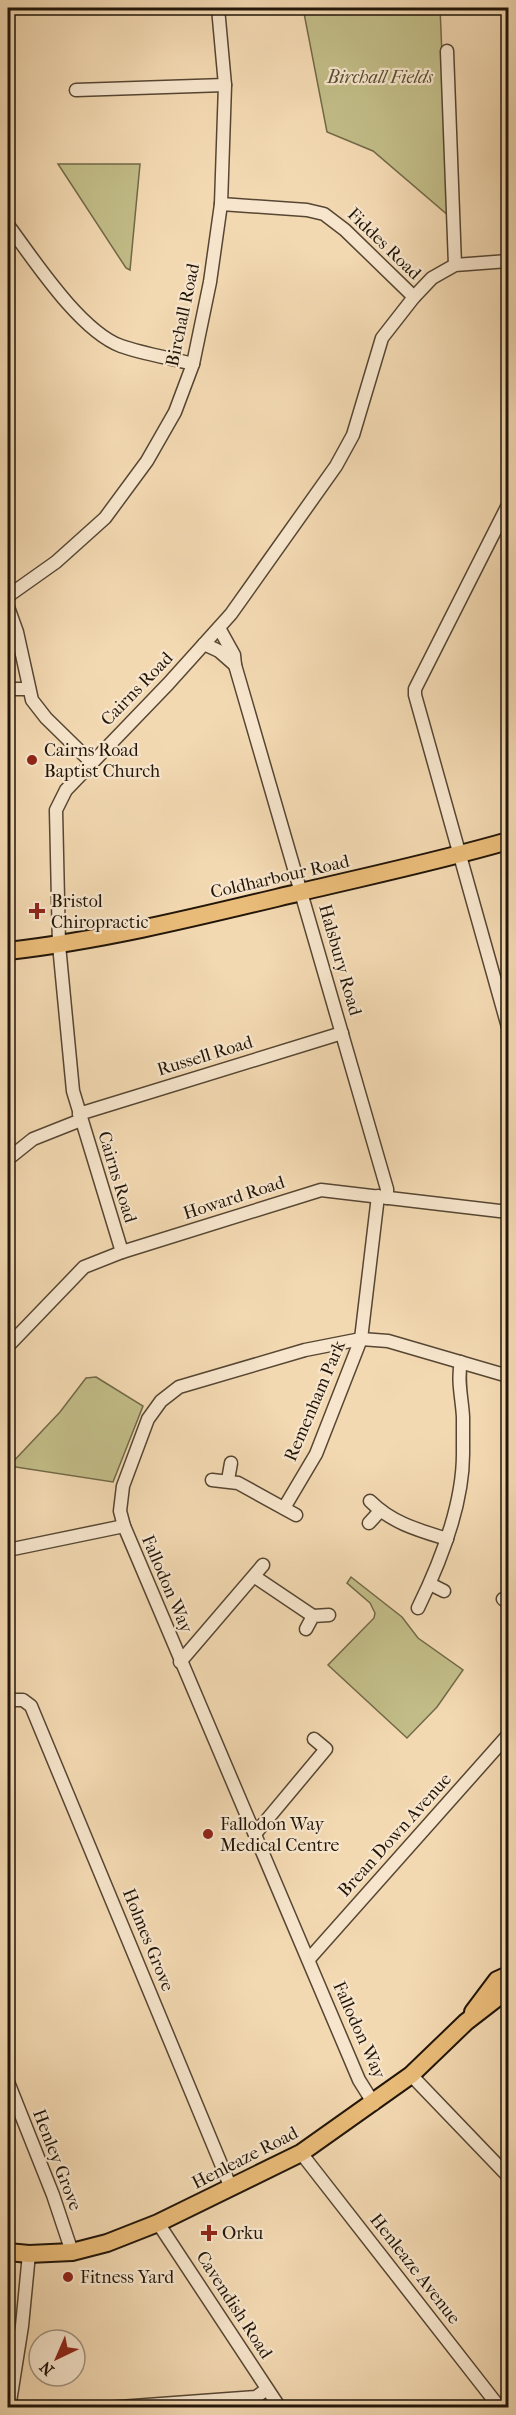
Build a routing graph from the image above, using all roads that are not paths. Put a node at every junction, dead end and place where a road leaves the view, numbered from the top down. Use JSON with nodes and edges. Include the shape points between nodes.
{"nodes":[{"id":1,"x":218,"y":8,"type":"edge"},
{"id":2,"x":447,"y":51,"type":"dead end"},
{"id":3,"x":225,"y":85,"type":"junction"},
{"id":4,"x":76,"y":90,"type":"dead end"},
{"id":5,"x":221,"y":204,"type":"junction"},
{"id":6,"x":8,"y":225,"type":"edge"},
{"id":7,"x":508,"y":261,"type":"edge"},
{"id":8,"x":455,"y":266,"type":"junction"},
{"id":9,"x":414,"y":297,"type":"junction"},
{"id":10,"x":194,"y":364,"type":"junction"},
{"id":11,"x":508,"y":505,"type":"edge"},
{"id":12,"x":8,"y":596,"type":"edge"},
{"id":13,"x":8,"y":607,"type":"edge"},
{"id":14,"x":219,"y":628,"type":"junction"},
{"id":15,"x":204,"y":644,"type":"junction"},
{"id":16,"x":235,"y":664,"type":"junction"},
{"id":17,"x":8,"y":689,"type":"edge"},
{"id":18,"x":29,"y":689,"type":"junction"},
{"id":19,"x":91,"y":762,"type":"junction"},
{"id":20,"x":508,"y":841,"type":"edge"},
{"id":21,"x":459,"y":855,"type":"junction"},
{"id":22,"x":302,"y":892,"type":"junction"},
{"id":23,"x":59,"y":945,"type":"junction"},
{"id":24,"x":8,"y":951,"type":"edge"},
{"id":25,"x":508,"y":1027,"type":"edge"},
{"id":26,"x":342,"y":1033,"type":"junction"},
{"id":27,"x":80,"y":1117,"type":"junction"},
{"id":28,"x":8,"y":1159,"type":"edge"},
{"id":29,"x":382,"y":1197,"type":"junction"},
{"id":30,"x":508,"y":1212,"type":"edge"},
{"id":31,"x":122,"y":1252,"type":"junction"},
{"id":32,"x":361,"y":1339,"type":"junction"},
{"id":33,"x":8,"y":1346,"type":"edge"},
{"id":34,"x":460,"y":1362,"type":"junction"},
{"id":35,"x":508,"y":1376,"type":"edge"},
{"id":36,"x":231,"y":1463,"type":"dead end"},
{"id":37,"x":213,"y":1480,"type":"dead end"},
{"id":38,"x":228,"y":1480,"type":"junction"},
{"id":39,"x":370,"y":1501,"type":"dead end"},
{"id":40,"x":284,"y":1508,"type":"junction"},
{"id":41,"x":380,"y":1511,"type":"junction"},
{"id":42,"x":296,"y":1515,"type":"dead end"},
{"id":43,"x":369,"y":1523,"type":"dead end"},
{"id":44,"x":124,"y":1526,"type":"junction"},
{"id":45,"x":447,"y":1539,"type":"junction"},
{"id":46,"x":8,"y":1550,"type":"edge"},
{"id":47,"x":262,"y":1565,"type":"dead end"},
{"id":48,"x":255,"y":1577,"type":"junction"},
{"id":49,"x":430,"y":1584,"type":"junction"},
{"id":50,"x":444,"y":1592,"type":"dead end"},
{"id":51,"x":418,"y":1608,"type":"dead end"},
{"id":52,"x":329,"y":1615,"type":"dead end"},
{"id":53,"x":313,"y":1616,"type":"junction"},
{"id":54,"x":306,"y":1629,"type":"dead end"},
{"id":55,"x":180,"y":1662,"type":"junction"},
{"id":56,"x":8,"y":1700,"type":"edge"},
{"id":57,"x":508,"y":1735,"type":"edge"},
{"id":58,"x":314,"y":1739,"type":"dead end"},
{"id":59,"x":255,"y":1834,"type":"junction"},
{"id":60,"x":309,"y":1959,"type":"junction"},
{"id":61,"x":508,"y":1975,"type":"edge"},
{"id":62,"x":508,"y":1983,"type":"edge"},
{"id":63,"x":466,"y":2022,"type":"junction"},
{"id":64,"x":411,"y":2075,"type":"junction"},
{"id":65,"x":8,"y":2082,"type":"edge"},
{"id":66,"x":374,"y":2104,"type":"junction"},
{"id":67,"x":301,"y":2153,"type":"junction"},
{"id":68,"x":508,"y":2176,"type":"edge"},
{"id":69,"x":231,"y":2188,"type":"junction"},
{"id":70,"x":158,"y":2223,"type":"junction"},
{"id":71,"x":8,"y":2252,"type":"edge"},
{"id":72,"x":72,"y":2252,"type":"junction"},
{"id":73,"x":29,"y":2254,"type":"junction"},
{"id":74,"x":267,"y":2389,"type":"junction"},
{"id":75,"x":149,"y":2406,"type":"edge"},
{"id":76,"x":9,"y":2408,"type":"edge"},
{"id":77,"x":106,"y":2408,"type":"edge"},
{"id":78,"x":280,"y":2408,"type":"edge"},
{"id":79,"x":500,"y":2408,"type":"edge"}],
"edges":[{"from":1,"to":3,"type":"street","name":"Birchall Road"},
{"from":2,"to":8,"type":"street"},
{"from":3,"to":4,"type":"street"},
{"from":3,"to":5,"type":"street","name":"Birchall Road"},
{"from":5,"to":9,"type":"street","name":"Fiddes Road","via":[[324,214]]},
{"from":5,"to":10,"type":"street","name":"Birchall Road"},
{"from":6,"to":10,"type":"street","via":[[63,298],[101,336],[120,345]]},
{"from":7,"to":8,"type":"street","name":"Cairns Road"},
{"from":8,"to":9,"type":"street","name":"Cairns Road","via":[[432,278]]},
{"from":9,"to":14,"type":"street","name":"Cairns Road","via":[[382,338],[353,435],[336,466]]},
{"from":10,"to":12,"type":"street","name":"Birchall Road","via":[[175,412],[147,461],[105,518],[56,562]]},
{"from":11,"to":21,"type":"street","via":[[414,695]]},
{"from":13,"to":18,"type":"street"},
{"from":14,"to":15,"type":"street","name":"Cairns Road"},
{"from":14,"to":16,"type":"street","name":"Halsbury Road"},
{"from":15,"to":16,"type":"street"},
{"from":15,"to":19,"type":"street","name":"Cairns Road"},
{"from":16,"to":22,"type":"street","name":"Halsbury Road"},
{"from":17,"to":18,"type":"street"},
{"from":18,"to":19,"type":"street","via":[[36,707]]},
{"from":19,"to":23,"type":"street","name":"Cairns Road","via":[[66,790],[56,810]]},
{"from":20,"to":21,"type":"main road","name":"Coldharbour Road"},
{"from":21,"to":22,"type":"main road","name":"Coldharbour Road"},
{"from":21,"to":25,"type":"street"},
{"from":22,"to":23,"type":"main road","name":"Coldharbour Road"},
{"from":22,"to":26,"type":"street","name":"Halsbury Road"},
{"from":23,"to":24,"type":"main road","name":"Coldharbour Road"},
{"from":23,"to":27,"type":"street","name":"Cairns Road","via":[[73,1091]]},
{"from":26,"to":27,"type":"street","name":"Russell Road"},
{"from":26,"to":29,"type":"street","name":"Halsbury Road","via":[[387,1189]]},
{"from":27,"to":28,"type":"street","name":"Russell Road","via":[[33,1139]]},
{"from":27,"to":31,"type":"street","name":"Cairns Road"},
{"from":29,"to":30,"type":"street","name":"Howard Road"},
{"from":29,"to":31,"type":"street","name":"Howard Road","via":[[321,1190]]},
{"from":29,"to":32,"type":"street"},
{"from":31,"to":33,"type":"street","name":"Howard Road","via":[[84,1267]]},
{"from":32,"to":34,"type":"street","name":"Fallodon Way","via":[[388,1341]]},
{"from":32,"to":40,"type":"street","name":"Remenham Park","via":[[316,1454]]},
{"from":32,"to":44,"type":"street","name":"Fallodon Way","via":[[305,1350],[179,1386],[160,1401],[148,1419],[123,1486],[120,1510]]},
{"from":34,"to":35,"type":"street","name":"Fallodon Way"},
{"from":34,"to":45,"type":"street","via":[[463,1457]]},
{"from":36,"to":38,"type":"street"},
{"from":37,"to":38,"type":"street"},
{"from":38,"to":40,"type":"street"},
{"from":39,"to":41,"type":"street"},
{"from":40,"to":42,"type":"street"},
{"from":41,"to":43,"type":"street"},
{"from":41,"to":45,"type":"street","via":[[405,1526]]},
{"from":44,"to":46,"type":"street"},
{"from":44,"to":55,"type":"street","name":"Fallodon Way"},
{"from":45,"to":49,"type":"street"},
{"from":47,"to":48,"type":"street"},
{"from":48,"to":53,"type":"street"},
{"from":48,"to":55,"type":"street"},
{"from":49,"to":50,"type":"street"},
{"from":49,"to":51,"type":"street"},
{"from":52,"to":53,"type":"street"},
{"from":53,"to":54,"type":"street"},
{"from":55,"to":59,"type":"street","name":"Fallodon Way"},
{"from":56,"to":69,"type":"street","name":"Holmes Grove","via":[[22,1700],[31,1706]]},
{"from":57,"to":60,"type":"street","name":"Brean Down Avenue"},
{"from":58,"to":59,"type":"street","via":[[327,1749]]},
{"from":59,"to":60,"type":"street","name":"Fallodon Way"},
{"from":60,"to":66,"type":"street","name":"Fallodon Way","via":[[359,2080]]},
{"from":61,"to":63,"type":"main road","name":"Henleaze Road","via":[[488,1989]]},
{"from":62,"to":63,"type":"main road","name":"Henleaze Road","via":[[497,1998]]},
{"from":63,"to":64,"type":"main road","name":"Henleaze Road"},
{"from":64,"to":66,"type":"main road","name":"Henleaze Road"},
{"from":64,"to":68,"type":"street"},
{"from":65,"to":72,"type":"street","name":"Henley Grove"},
{"from":66,"to":67,"type":"main road","name":"Henleaze Road"},
{"from":67,"to":69,"type":"main road","name":"Henleaze Road"},
{"from":67,"to":79,"type":"street","name":"Henleaze Avenue"},
{"from":69,"to":70,"type":"main road","name":"Henleaze Road"},
{"from":70,"to":72,"type":"main road","name":"Henleaze Road"},
{"from":70,"to":74,"type":"street","name":"Cavendish Road"},
{"from":71,"to":73,"type":"main road","name":"Henleaze Road"},
{"from":72,"to":73,"type":"main road","name":"Henleaze Road"},
{"from":73,"to":76,"type":"street"},
{"from":74,"to":75,"type":"street","via":[[256,2397]]},
{"from":74,"to":78,"type":"street","name":"Cavendish Road"},
{"from":75,"to":77,"type":"street"}]}
